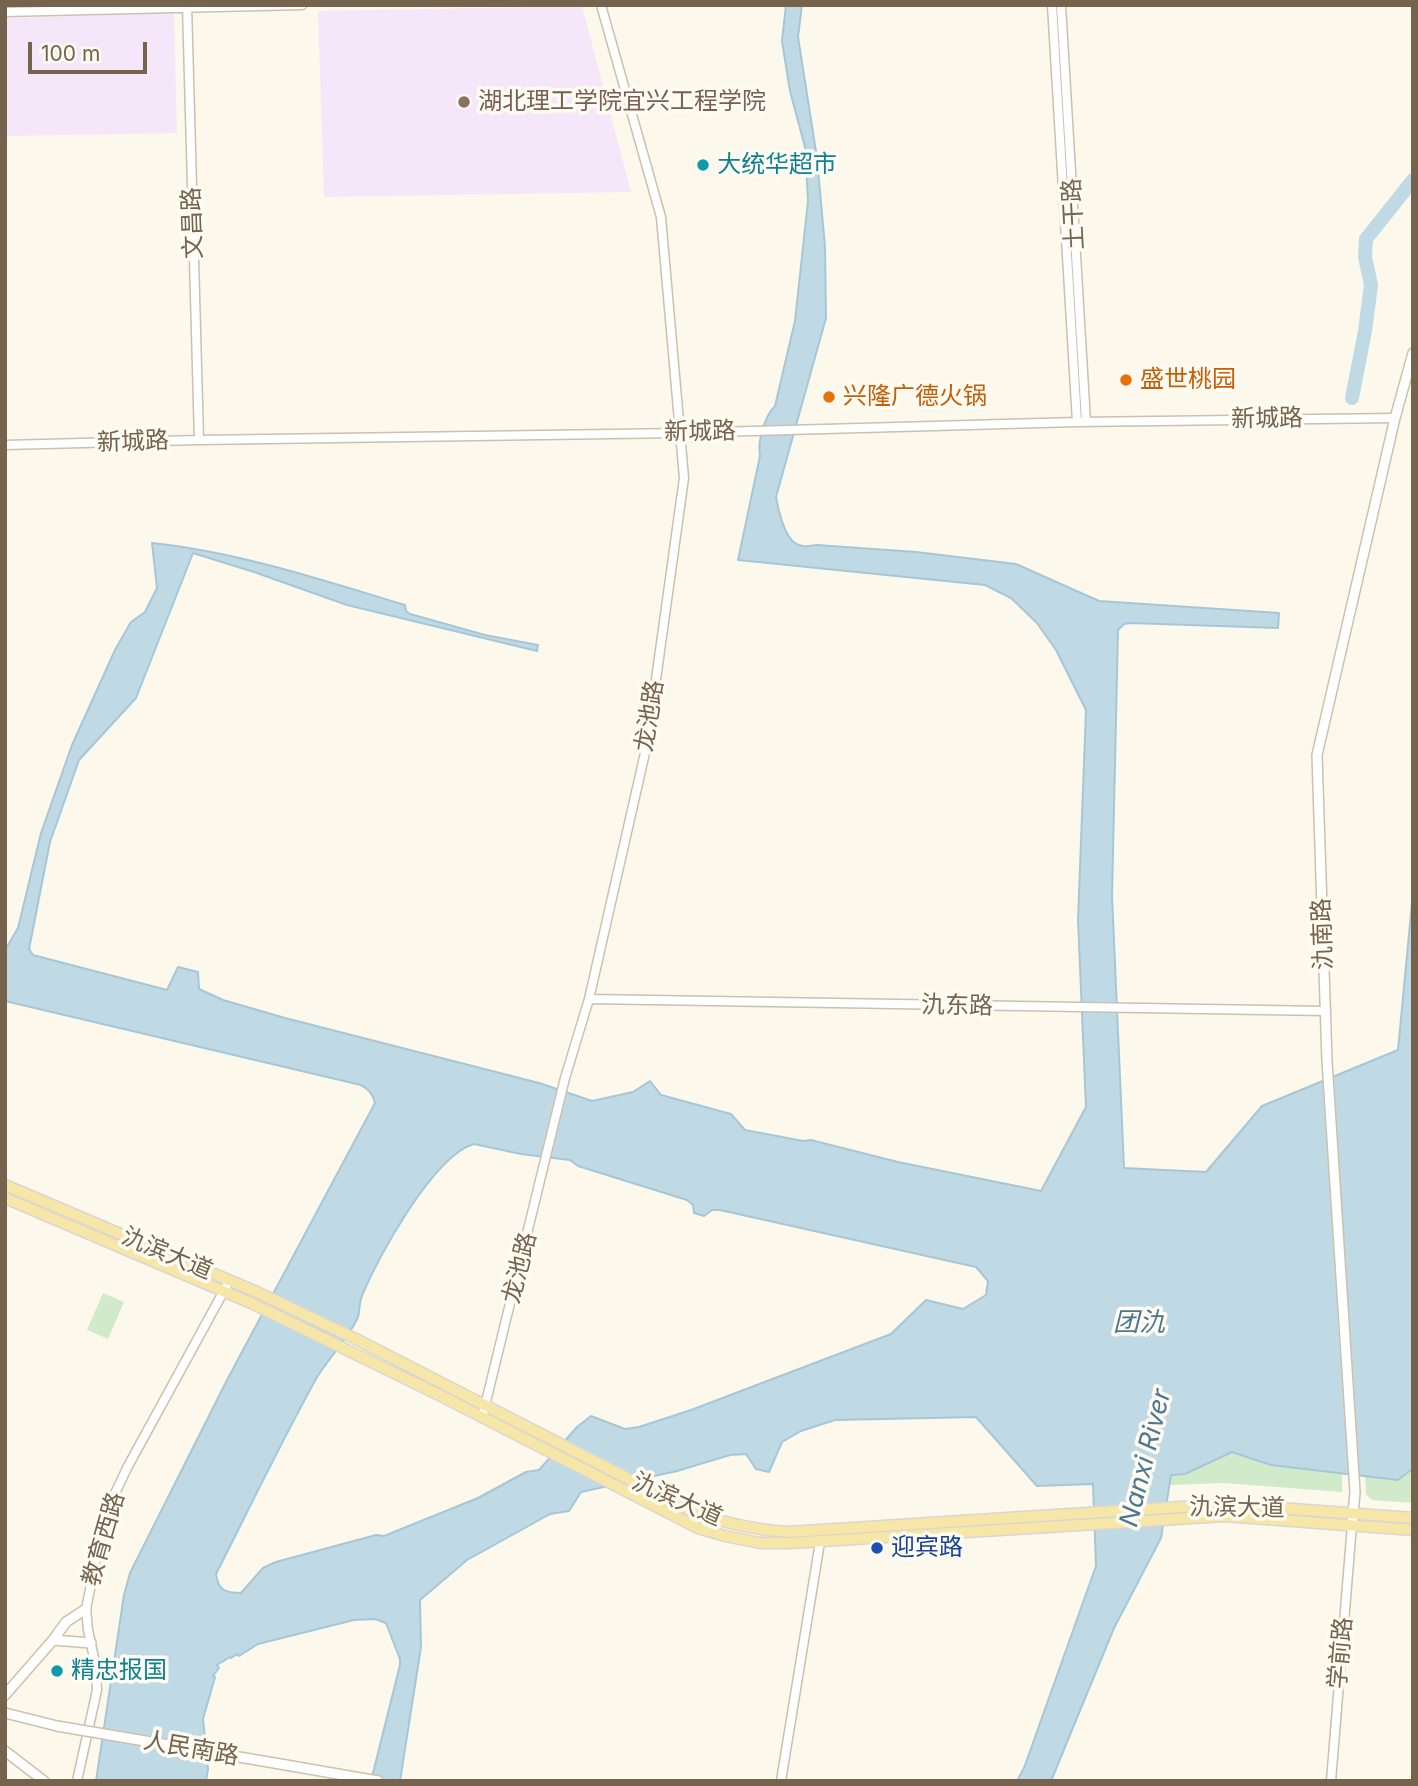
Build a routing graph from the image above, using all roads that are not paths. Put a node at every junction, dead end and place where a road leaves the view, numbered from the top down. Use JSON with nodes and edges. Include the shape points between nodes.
{"nodes":[{"id":1,"x":302,"y":5,"type":"edge"},
{"id":2,"x":601,"y":5,"type":"edge"},
{"id":3,"x":1052,"y":5,"type":"edge"},
{"id":4,"x":1061,"y":5,"type":"edge"},
{"id":5,"x":187,"y":6,"type":"edge"},
{"id":6,"x":5,"y":12,"type":"edge"},
{"id":7,"x":1413,"y":353,"type":"edge"},
{"id":8,"x":1395,"y":418,"type":"junction"},
{"id":9,"x":1081,"y":422,"type":"junction"},
{"id":10,"x":680,"y":433,"type":"junction"},
{"id":11,"x":199,"y":440,"type":"junction"},
{"id":12,"x":5,"y":445,"type":"edge"},
{"id":13,"x":589,"y":999,"type":"junction"},
{"id":14,"x":1326,"y":1012,"type":"junction"},
{"id":15,"x":5,"y":1185,"type":"edge"},
{"id":16,"x":5,"y":1198,"type":"edge"},
{"id":17,"x":229,"y":1280,"type":"junction"},
{"id":18,"x":223,"y":1292,"type":"junction"},
{"id":19,"x":486,"y":1404,"type":"junction"},
{"id":20,"x":482,"y":1418,"type":"junction"},
{"id":21,"x":1353,"y":1513,"type":"junction"},
{"id":22,"x":1413,"y":1518,"type":"edge"},
{"id":23,"x":1352,"y":1525,"type":"junction"},
{"id":24,"x":1413,"y":1530,"type":"edge"},
{"id":25,"x":820,"y":1542,"type":"junction"},
{"id":26,"x":86,"y":1609,"type":"junction"},
{"id":27,"x":53,"y":1640,"type":"junction"},
{"id":28,"x":91,"y":1643,"type":"junction"},
{"id":29,"x":5,"y":1695,"type":"edge"},
{"id":30,"x":5,"y":1713,"type":"edge"},
{"id":31,"x":5,"y":1751,"type":"edge"},
{"id":32,"x":44,"y":1781,"type":"edge"},
{"id":33,"x":77,"y":1781,"type":"edge"},
{"id":34,"x":378,"y":1781,"type":"edge"},
{"id":35,"x":781,"y":1781,"type":"edge"},
{"id":36,"x":1331,"y":1781,"type":"edge"}],
"edges":[{"from":1,"to":5,"type":"street"},
{"from":2,"to":10,"type":"street","name":"龙池路","via":[[661,217]]},
{"from":3,"to":9,"type":"street","name":"土干路"},
{"from":4,"to":9,"type":"street","name":"土干路"},
{"from":5,"to":6,"type":"street"},
{"from":5,"to":11,"type":"street","name":"文昌路"},
{"from":7,"to":8,"type":"main road","name":"氿南路"},
{"from":8,"to":9,"type":"street","name":"新城路"},
{"from":8,"to":14,"type":"main road","name":"氿南路","via":[[1317,755]]},
{"from":9,"to":10,"type":"street","name":"新城路"},
{"from":10,"to":11,"type":"street","name":"新城路"},
{"from":10,"to":13,"type":"street","name":"龙池路","via":[[684,478],[647,744]]},
{"from":11,"to":12,"type":"street","name":"新城路"},
{"from":13,"to":14,"type":"street","name":"氿东路"},
{"from":13,"to":19,"type":"street","name":"龙池路","via":[[565,1077]]},
{"from":14,"to":21,"type":"main road","name":"氿南路"},
{"from":15,"to":17,"type":"main road","name":"氿滨大道"},
{"from":16,"to":18,"type":"main road","name":"氿滨大道"},
{"from":17,"to":18,"type":"street","name":"教育西路"},
{"from":17,"to":19,"type":"main road","name":"氿滨大道"},
{"from":18,"to":20,"type":"main road","name":"氿滨大道"},
{"from":18,"to":26,"type":"street","name":"教育西路","via":[[110,1504]]},
{"from":19,"to":20,"type":"street","name":"龙池路"},
{"from":19,"to":21,"type":"main road","name":"氿滨大道","via":[[691,1511],[759,1530],[789,1532],[1227,1504]]},
{"from":20,"to":25,"type":"main road","name":"氿滨大道","via":[[698,1528],[760,1543]]},
{"from":21,"to":22,"type":"main road","name":"氿滨大道"},
{"from":21,"to":23,"type":"main road","name":"氿南路"},
{"from":23,"to":24,"type":"main road","name":"氿滨大道"},
{"from":23,"to":25,"type":"main road","name":"氿滨大道","via":[[1225,1516]]},
{"from":23,"to":36,"type":"street","name":"学前路"},
{"from":25,"to":35,"type":"street"},
{"from":26,"to":27,"type":"main road","via":[[66,1622]]},
{"from":26,"to":28,"type":"street","name":"教育西路"},
{"from":27,"to":28,"type":"main road"},
{"from":27,"to":29,"type":"main road"},
{"from":28,"to":33,"type":"street","name":"教育西路","via":[[97,1690]]},
{"from":30,"to":34,"type":"main road","name":"人民南路","bridge":true},
{"from":31,"to":32,"type":"main road"}]}
